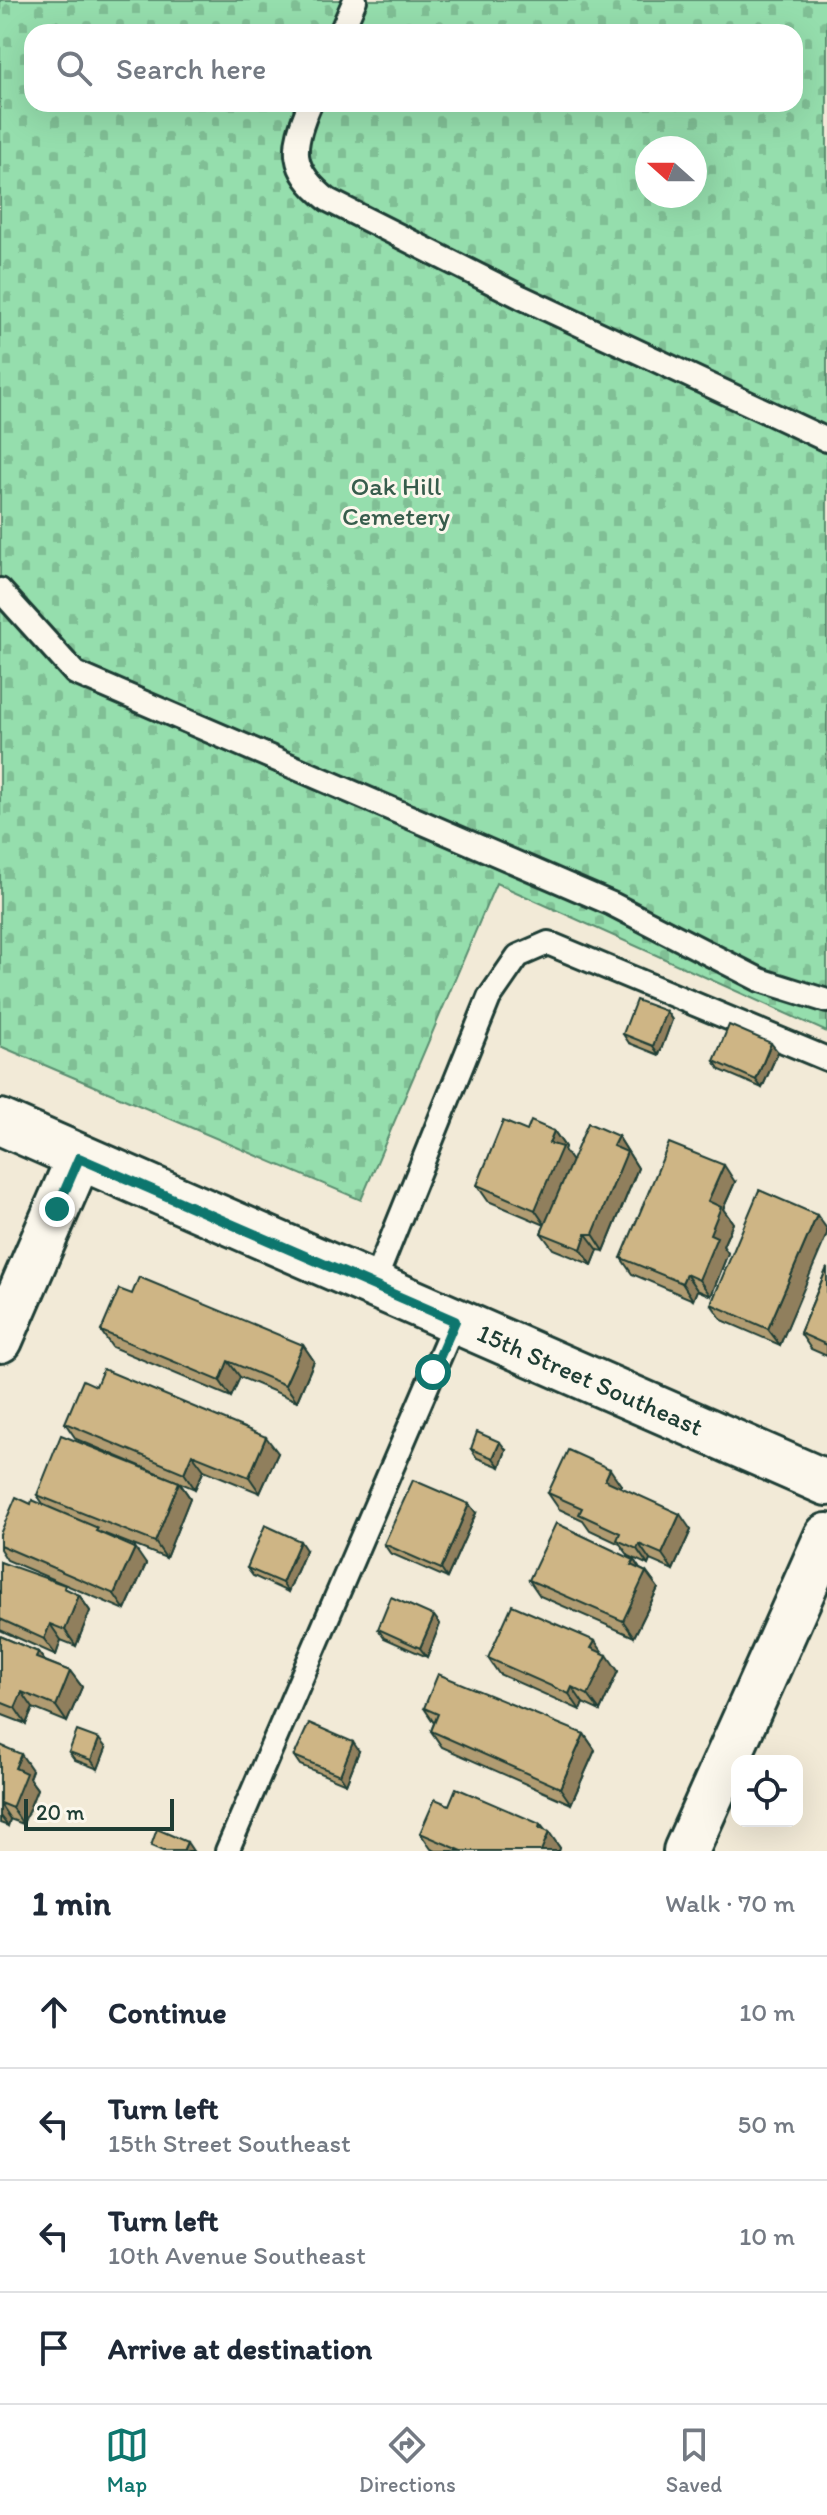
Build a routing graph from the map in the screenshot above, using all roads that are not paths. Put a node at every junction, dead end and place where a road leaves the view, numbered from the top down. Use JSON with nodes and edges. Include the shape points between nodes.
{"nodes":[{"id":1,"x":355,"y":0,"type":"edge"},
{"id":2,"x":344,"y":24,"type":"edge"},
{"id":3,"x":306,"y":112,"type":"edge"},
{"id":4,"x":827,"y":440,"type":"edge"},
{"id":5,"x":0,"y":590,"type":"edge"},
{"id":6,"x":827,"y":1001,"type":"edge"},
{"id":7,"x":827,"y":1059,"type":"edge"},
{"id":8,"x":0,"y":1122,"type":"edge"},
{"id":9,"x":79,"y":1158,"type":"junction"},
{"id":10,"x":373,"y":1285,"type":"junction"},
{"id":11,"x":455,"y":1321,"type":"junction"},
{"id":12,"x":0,"y":1340,"type":"edge"},
{"id":13,"x":827,"y":1483,"type":"edge"},
{"id":14,"x":827,"y":1536,"type":"edge"},
{"id":15,"x":227,"y":1851,"type":"edge"},
{"id":16,"x":686,"y":1851,"type":"edge"}],
"edges":[{"from":1,"to":2,"type":"lane"},
{"from":3,"to":4,"type":"lane","via":[[295,153],[304,181],[328,200]]},
{"from":5,"to":6,"type":"lane","via":[[75,673],[612,904],[760,980]]},
{"from":7,"to":10,"type":"lane","via":[[548,943],[518,956],[489,998]]},
{"from":8,"to":9,"type":"street","name":"15th Street Southeast"},
{"from":9,"to":10,"type":"street","name":"15th Street Southeast"},
{"from":9,"to":12,"type":"street"},
{"from":10,"to":11,"type":"street","name":"15th Street Southeast"},
{"from":11,"to":13,"type":"street","name":"15th Street Southeast"},
{"from":11,"to":15,"type":"lane"},
{"from":14,"to":16,"type":"street"}]}
